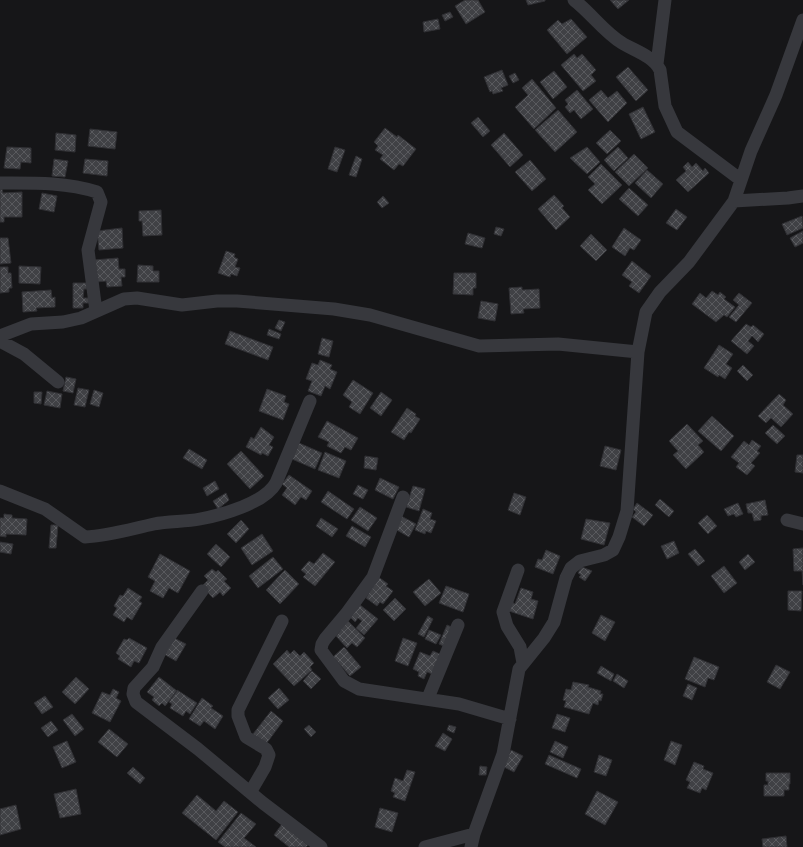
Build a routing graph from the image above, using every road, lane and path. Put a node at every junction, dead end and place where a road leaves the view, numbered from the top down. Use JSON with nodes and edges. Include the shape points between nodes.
{"nodes":[{"id":1,"x":574,"y":0,"type":"edge"},
{"id":2,"x":665,"y":0,"type":"edge"},
{"id":3,"x":803,"y":20,"type":"edge"},
{"id":4,"x":657,"y":64,"type":"junction"},
{"id":5,"x":741,"y":180,"type":"junction"},
{"id":6,"x":0,"y":183,"type":"edge"},
{"id":7,"x":803,"y":196,"type":"edge"},
{"id":8,"x":734,"y":201,"type":"junction"},
{"id":9,"x":96,"y":312,"type":"junction"},
{"id":10,"x":0,"y":336,"type":"edge"},
{"id":11,"x":0,"y":341,"type":"edge"},
{"id":12,"x":638,"y":352,"type":"junction"},
{"id":13,"x":58,"y":382,"type":"dead end"},
{"id":14,"x":310,"y":401,"type":"dead end"},
{"id":15,"x":0,"y":491,"type":"edge"},
{"id":16,"x":403,"y":497,"type":"dead end"},
{"id":17,"x":786,"y":520,"type":"dead end"},
{"id":18,"x":803,"y":524,"type":"edge"},
{"id":19,"x":518,"y":570,"type":"dead end"},
{"id":20,"x":202,"y":591,"type":"dead end"},
{"id":21,"x":282,"y":621,"type":"dead end"},
{"id":22,"x":458,"y":625,"type":"dead end"},
{"id":23,"x":523,"y":663,"type":"junction"},
{"id":24,"x":428,"y":698,"type":"junction"},
{"id":25,"x":510,"y":719,"type":"junction"},
{"id":26,"x":251,"y":791,"type":"junction"},
{"id":27,"x":473,"y":841,"type":"edge"},
{"id":28,"x":321,"y":847,"type":"edge"},
{"id":29,"x":425,"y":847,"type":"edge"}],
"edges":[{"from":1,"to":4,"type":"street","via":[[600,22],[611,36]]},
{"from":2,"to":4,"type":"street"},
{"from":3,"to":5,"type":"street"},
{"from":4,"to":5,"type":"street","via":[[665,106],[678,132]]},
{"from":5,"to":8,"type":"street"},
{"from":6,"to":9,"type":"street","via":[[46,182],[77,186],[97,192],[101,202],[88,250]]},
{"from":7,"to":8,"type":"street"},
{"from":8,"to":12,"type":"street","via":[[689,262],[651,304],[646,312]]},
{"from":9,"to":10,"type":"street","via":[[63,322],[26,325]]},
{"from":9,"to":12,"type":"street","via":[[128,298],[182,305],[237,301],[334,309],[370,315],[480,346],[558,344]]},
{"from":11,"to":13,"type":"street","via":[[24,354]]},
{"from":12,"to":23,"type":"street","via":[[627,511],[619,537],[613,550],[580,561],[571,568],[554,622]]},
{"from":14,"to":15,"type":"street","via":[[271,492],[253,502],[212,516],[85,537],[45,509]]},
{"from":16,"to":24,"type":"street","via":[[373,577],[325,639],[321,650],[350,686]]},
{"from":17,"to":18,"type":"street"},
{"from":19,"to":23,"type":"street","via":[[503,612],[507,626],[520,647]]},
{"from":20,"to":26,"type":"street","via":[[162,647],[153,667],[134,688],[133,697],[140,707]]},
{"from":21,"to":26,"type":"street","via":[[238,710],[246,737],[266,750],[269,755]]},
{"from":22,"to":24,"type":"street"},
{"from":23,"to":25,"type":"street","via":[[517,675]]},
{"from":24,"to":25,"type":"street"},
{"from":25,"to":27,"type":"street","via":[[503,754]]},
{"from":26,"to":28,"type":"street"},
{"from":27,"to":29,"type":"street"}]}
